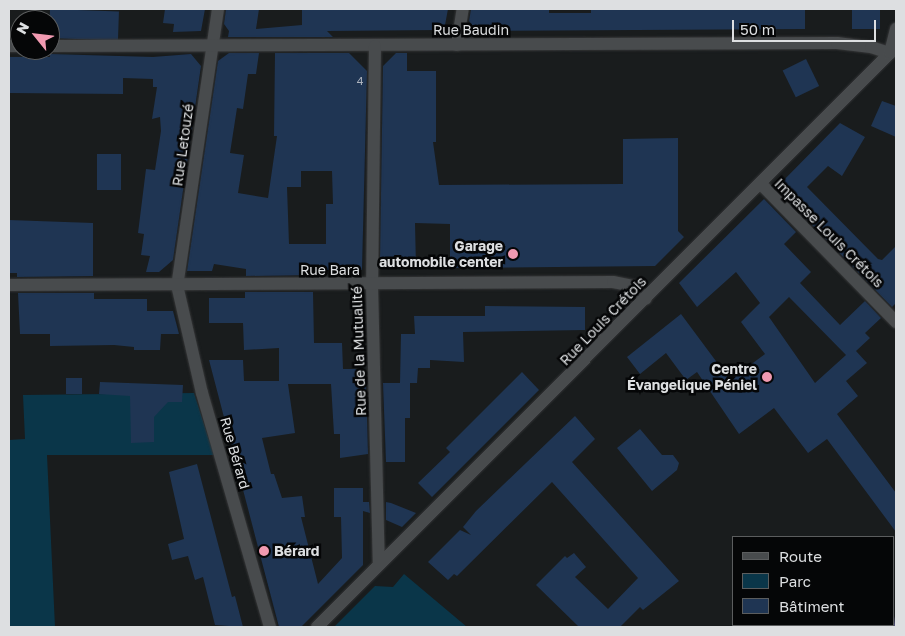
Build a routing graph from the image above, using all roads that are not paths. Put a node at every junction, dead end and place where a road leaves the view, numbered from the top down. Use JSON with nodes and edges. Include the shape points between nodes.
{"nodes":[{"id":1,"x":218,"y":9,"type":"edge"},
{"id":2,"x":462,"y":9,"type":"edge"},
{"id":3,"x":896,"y":29,"type":"edge"},
{"id":4,"x":457,"y":45,"type":"junction"},
{"id":5,"x":60,"y":46,"type":"edge"},
{"id":6,"x":212,"y":46,"type":"junction"},
{"id":7,"x":374,"y":46,"type":"junction"},
{"id":8,"x":890,"y":53,"type":"junction"},
{"id":9,"x":762,"y":185,"type":"junction"},
{"id":10,"x":177,"y":285,"type":"junction"},
{"id":11,"x":372,"y":285,"type":"junction"},
{"id":12,"x":9,"y":286,"type":"edge"},
{"id":13,"x":646,"y":299,"type":"junction"},
{"id":14,"x":896,"y":322,"type":"edge"},
{"id":15,"x":379,"y":565,"type":"junction"},
{"id":16,"x":270,"y":627,"type":"edge"},
{"id":17,"x":317,"y":627,"type":"edge"}],
"edges":[{"from":1,"to":6,"type":"street","name":"Rue Letouzé"},
{"from":2,"to":4,"type":"street"},
{"from":3,"to":8,"type":"street"},
{"from":4,"to":7,"type":"street","name":"Rue Baudin"},
{"from":4,"to":8,"type":"street","name":"Rue Baudin","via":[[837,43]]},
{"from":5,"to":6,"type":"street","name":"Rue Baudin"},
{"from":6,"to":7,"type":"street","name":"Rue Baudin"},
{"from":6,"to":10,"type":"street","name":"Rue Letouzé"},
{"from":7,"to":11,"type":"street","name":"Rue de la Mutualité"},
{"from":8,"to":9,"type":"street","name":"Rue Louis Crétois"},
{"from":9,"to":13,"type":"street","name":"Rue Louis Crétois"},
{"from":9,"to":14,"type":"street","name":"Impasse Louis Crétois"},
{"from":10,"to":11,"type":"street","name":"Rue Bara"},
{"from":10,"to":12,"type":"street","name":"Rue Bara"},
{"from":10,"to":16,"type":"street","name":"Rue Bérard","via":[[202,392]]},
{"from":11,"to":13,"type":"street","name":"Rue Bara","via":[[612,282],[633,286]]},
{"from":11,"to":15,"type":"street","name":"Rue de la Mutualité"},
{"from":13,"to":15,"type":"street","name":"Rue Louis Crétois"},
{"from":15,"to":17,"type":"street","name":"Rue Louis Crétois"}]}
